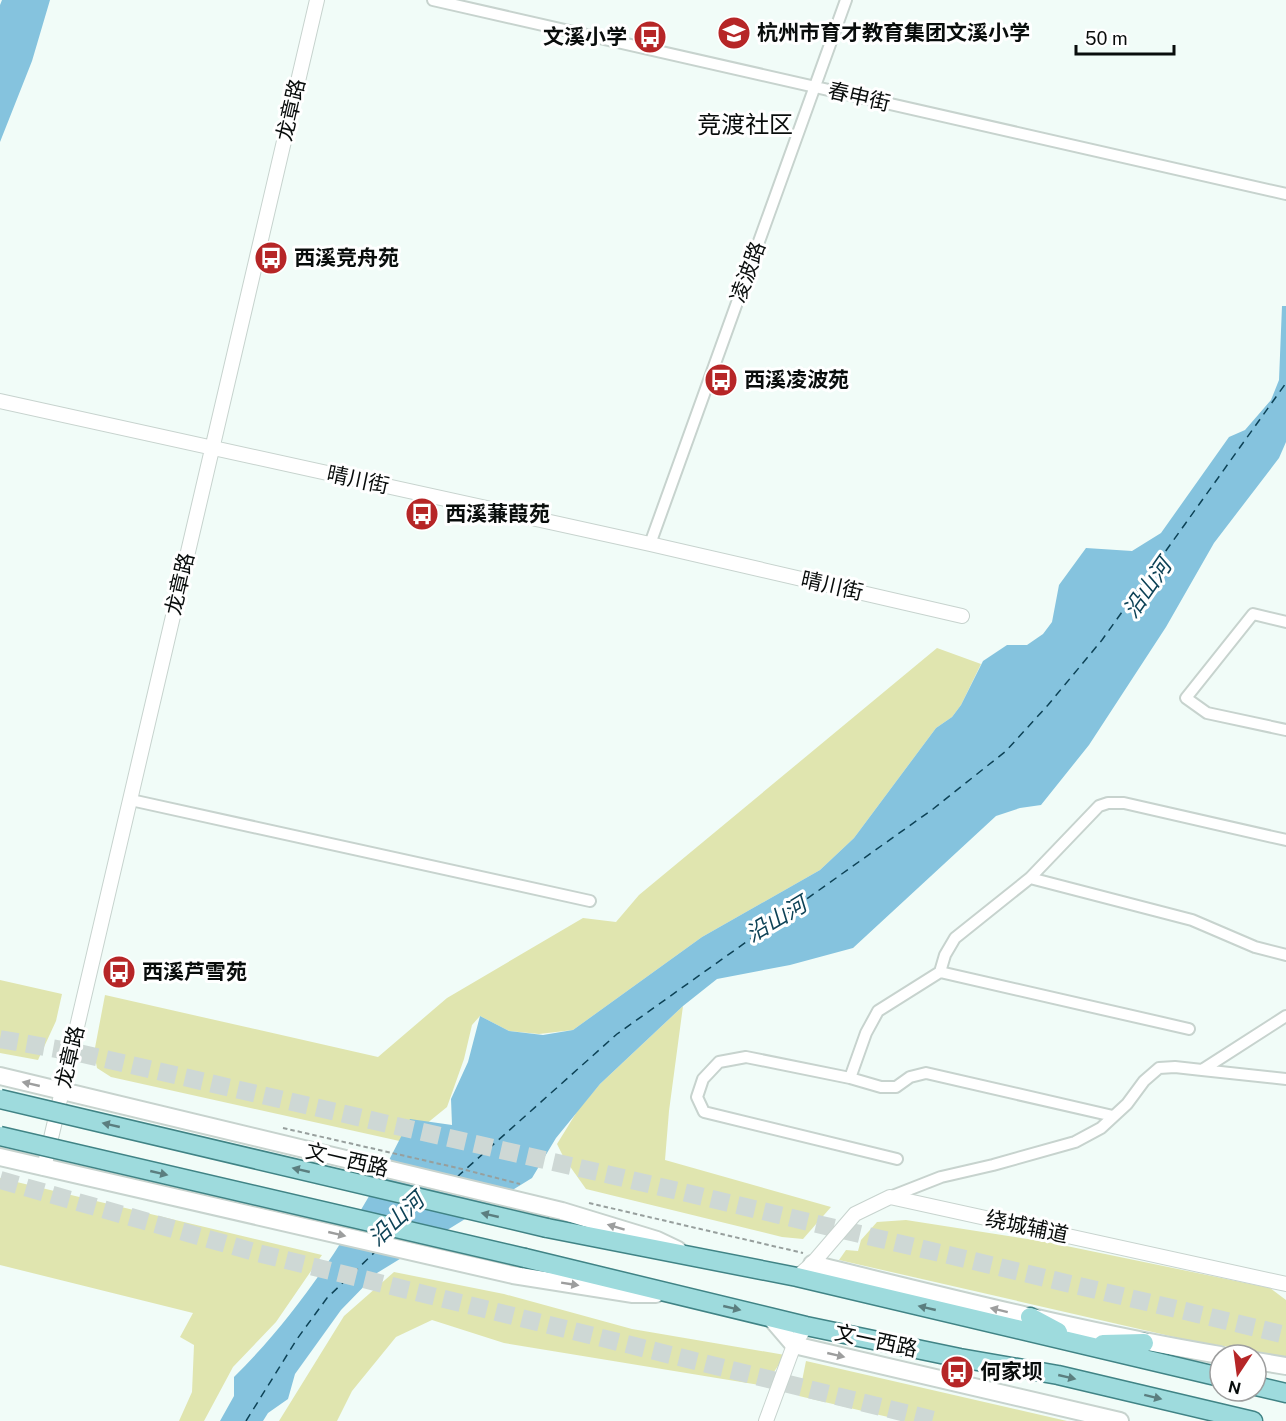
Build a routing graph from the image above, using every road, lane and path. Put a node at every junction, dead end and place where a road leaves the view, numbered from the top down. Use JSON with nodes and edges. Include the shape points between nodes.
{"nodes":[{"id":1,"x":317,"y":0,"type":"edge"},
{"id":2,"x":433,"y":0,"type":"edge"},
{"id":3,"x":846,"y":0,"type":"edge"},
{"id":4,"x":814,"y":87,"type":"junction"},
{"id":5,"x":1286,"y":194,"type":"edge"},
{"id":6,"x":0,"y":400,"type":"edge"},
{"id":7,"x":211,"y":448,"type":"junction"},
{"id":8,"x":650,"y":544,"type":"junction"},
{"id":9,"x":962,"y":616,"type":"dead end"},
{"id":10,"x":1286,"y":622,"type":"edge"},
{"id":11,"x":1286,"y":730,"type":"edge"},
{"id":12,"x":131,"y":800,"type":"junction"},
{"id":13,"x":1286,"y":840,"type":"edge"},
{"id":14,"x":1030,"y":878,"type":"junction"},
{"id":15,"x":590,"y":902,"type":"dead end"},
{"id":16,"x":1286,"y":955,"type":"edge"},
{"id":17,"x":940,"y":972,"type":"junction"},
{"id":18,"x":1286,"y":1016,"type":"edge"},
{"id":19,"x":1189,"y":1029,"type":"dead end"},
{"id":20,"x":1202,"y":1070,"type":"junction"},
{"id":21,"x":0,"y":1076,"type":"edge"},
{"id":22,"x":850,"y":1078,"type":"junction"},
{"id":23,"x":1286,"y":1079,"type":"edge"},
{"id":24,"x":62,"y":1091,"type":"junction"},
{"id":25,"x":0,"y":1099,"type":"edge"},
{"id":26,"x":1113,"y":1116,"type":"junction"},
{"id":27,"x":0,"y":1136,"type":"edge"},
{"id":28,"x":0,"y":1157,"type":"edge"},
{"id":29,"x":897,"y":1159,"type":"dead end"},
{"id":30,"x":443,"y":1164,"type":"dead end"},
{"id":31,"x":44,"y":1168,"type":"junction"},
{"id":32,"x":520,"y":1184,"type":"dead end"},
{"id":33,"x":890,"y":1197,"type":"junction"},
{"id":34,"x":589,"y":1202,"type":"dead end"},
{"id":35,"x":690,"y":1256,"type":"junction"},
{"id":36,"x":814,"y":1261,"type":"junction"},
{"id":37,"x":797,"y":1277,"type":"junction"},
{"id":38,"x":1286,"y":1284,"type":"edge"},
{"id":39,"x":676,"y":1295,"type":"junction"},
{"id":40,"x":770,"y":1317,"type":"junction"},
{"id":41,"x":1030,"y":1317,"type":"junction"},
{"id":42,"x":806,"y":1326,"type":"junction"},
{"id":43,"x":1144,"y":1342,"type":"junction"},
{"id":44,"x":1080,"y":1344,"type":"junction"},
{"id":45,"x":794,"y":1345,"type":"junction"},
{"id":46,"x":1208,"y":1353,"type":"edge"},
{"id":47,"x":1268,"y":1363,"type":"edge"},
{"id":48,"x":1286,"y":1366,"type":"edge"},
{"id":49,"x":1208,"y":1374,"type":"edge"},
{"id":50,"x":1268,"y":1389,"type":"edge"},
{"id":51,"x":1286,"y":1393,"type":"edge"},
{"id":52,"x":766,"y":1421,"type":"edge"},
{"id":53,"x":1120,"y":1421,"type":"edge"},
{"id":54,"x":1253,"y":1421,"type":"edge"}],
"edges":[{"from":1,"to":7,"type":"street","name":"龙章路"},
{"from":2,"to":4,"type":"street","name":"春申街"},
{"from":3,"to":4,"type":"street","name":"凌波路"},
{"from":4,"to":5,"type":"street","name":"春申街"},
{"from":4,"to":8,"type":"street","name":"凌波路"},
{"from":6,"to":7,"type":"street","name":"晴川街"},
{"from":7,"to":8,"type":"street","name":"晴川街"},
{"from":7,"to":12,"type":"street","name":"龙章路"},
{"from":8,"to":9,"type":"street","name":"晴川街"},
{"from":10,"to":11,"type":"street","via":[[1253,614],[1186,698],[1207,713]]},
{"from":12,"to":15,"type":"street"},
{"from":12,"to":24,"type":"street","name":"龙章路"},
{"from":13,"to":14,"type":"street","via":[[1124,803],[1108,803],[1099,806]]},
{"from":14,"to":16,"type":"street","via":[[1192,920],[1255,947]]},
{"from":14,"to":17,"type":"street","via":[[955,938]]},
{"from":17,"to":19,"type":"street"},
{"from":17,"to":22,"type":"street","via":[[878,1011]]},
{"from":18,"to":20,"type":"street"},
{"from":20,"to":23,"type":"street"},
{"from":20,"to":26,"type":"street","via":[[1159,1068]]},
{"from":24,"to":21,"type":"main road","name":"文一西路","one_way":true},
{"from":22,"to":26,"type":"street","via":[[896,1087],[910,1077],[926,1073]]},
{"from":22,"to":29,"type":"street","via":[[746,1057],[719,1062],[703,1078],[697,1097],[704,1112]]},
{"from":24,"to":31,"type":"street","name":"龙章路"},
{"from":35,"to":24,"type":"main road","name":"文一西路","one_way":true,"via":[[657,1240],[562,1211]]},
{"from":35,"to":25,"type":"main road","name":"文一西路","one_way":true,"bridge":true,"via":[[547,1228]]},
{"from":26,"to":33,"type":"street","via":[[1101,1128],[1075,1142],[993,1166],[940,1176]]},
{"from":27,"to":39,"type":"main road","name":"文一西路","one_way":true,"bridge":true},
{"from":28,"to":31,"type":"main road","name":"文一西路"},
{"from":30,"to":32,"type":"path"},
{"from":31,"to":39,"type":"main road","name":"文一西路","one_way":true,"via":[[513,1275],[633,1294]]},
{"from":33,"to":36,"type":"street","via":[[855,1214]]},
{"from":33,"to":38,"type":"street","name":"绕城辅道"},
{"from":34,"to":36,"type":"path"},
{"from":35,"to":37,"type":"main road","name":"文一西路"},
{"from":36,"to":37,"type":"street"},
{"from":41,"to":36,"type":"main road","one_way":true},
{"from":44,"to":37,"type":"main road","name":"文一西路","one_way":true},
{"from":39,"to":40,"type":"main road","name":"文一西路","one_way":true},
{"from":40,"to":42,"type":"main road","name":"文一西路"},
{"from":40,"to":45,"type":"main road"},
{"from":41,"to":43,"type":"main road"},
{"from":41,"to":44,"type":"main road"},
{"from":42,"to":45,"type":"street"},
{"from":42,"to":54,"type":"main road","name":"文一西路","one_way":true,"via":[[1096,1383]]},
{"from":43,"to":44,"type":"main road"},
{"from":43,"to":46,"type":"main road"},
{"from":44,"to":49,"type":"main road","name":"文一西路"},
{"from":45,"to":52,"type":"street"},
{"from":45,"to":53,"type":"main road","one_way":true},
{"from":47,"to":48,"type":"main road"},
{"from":50,"to":51,"type":"main road"}]}
